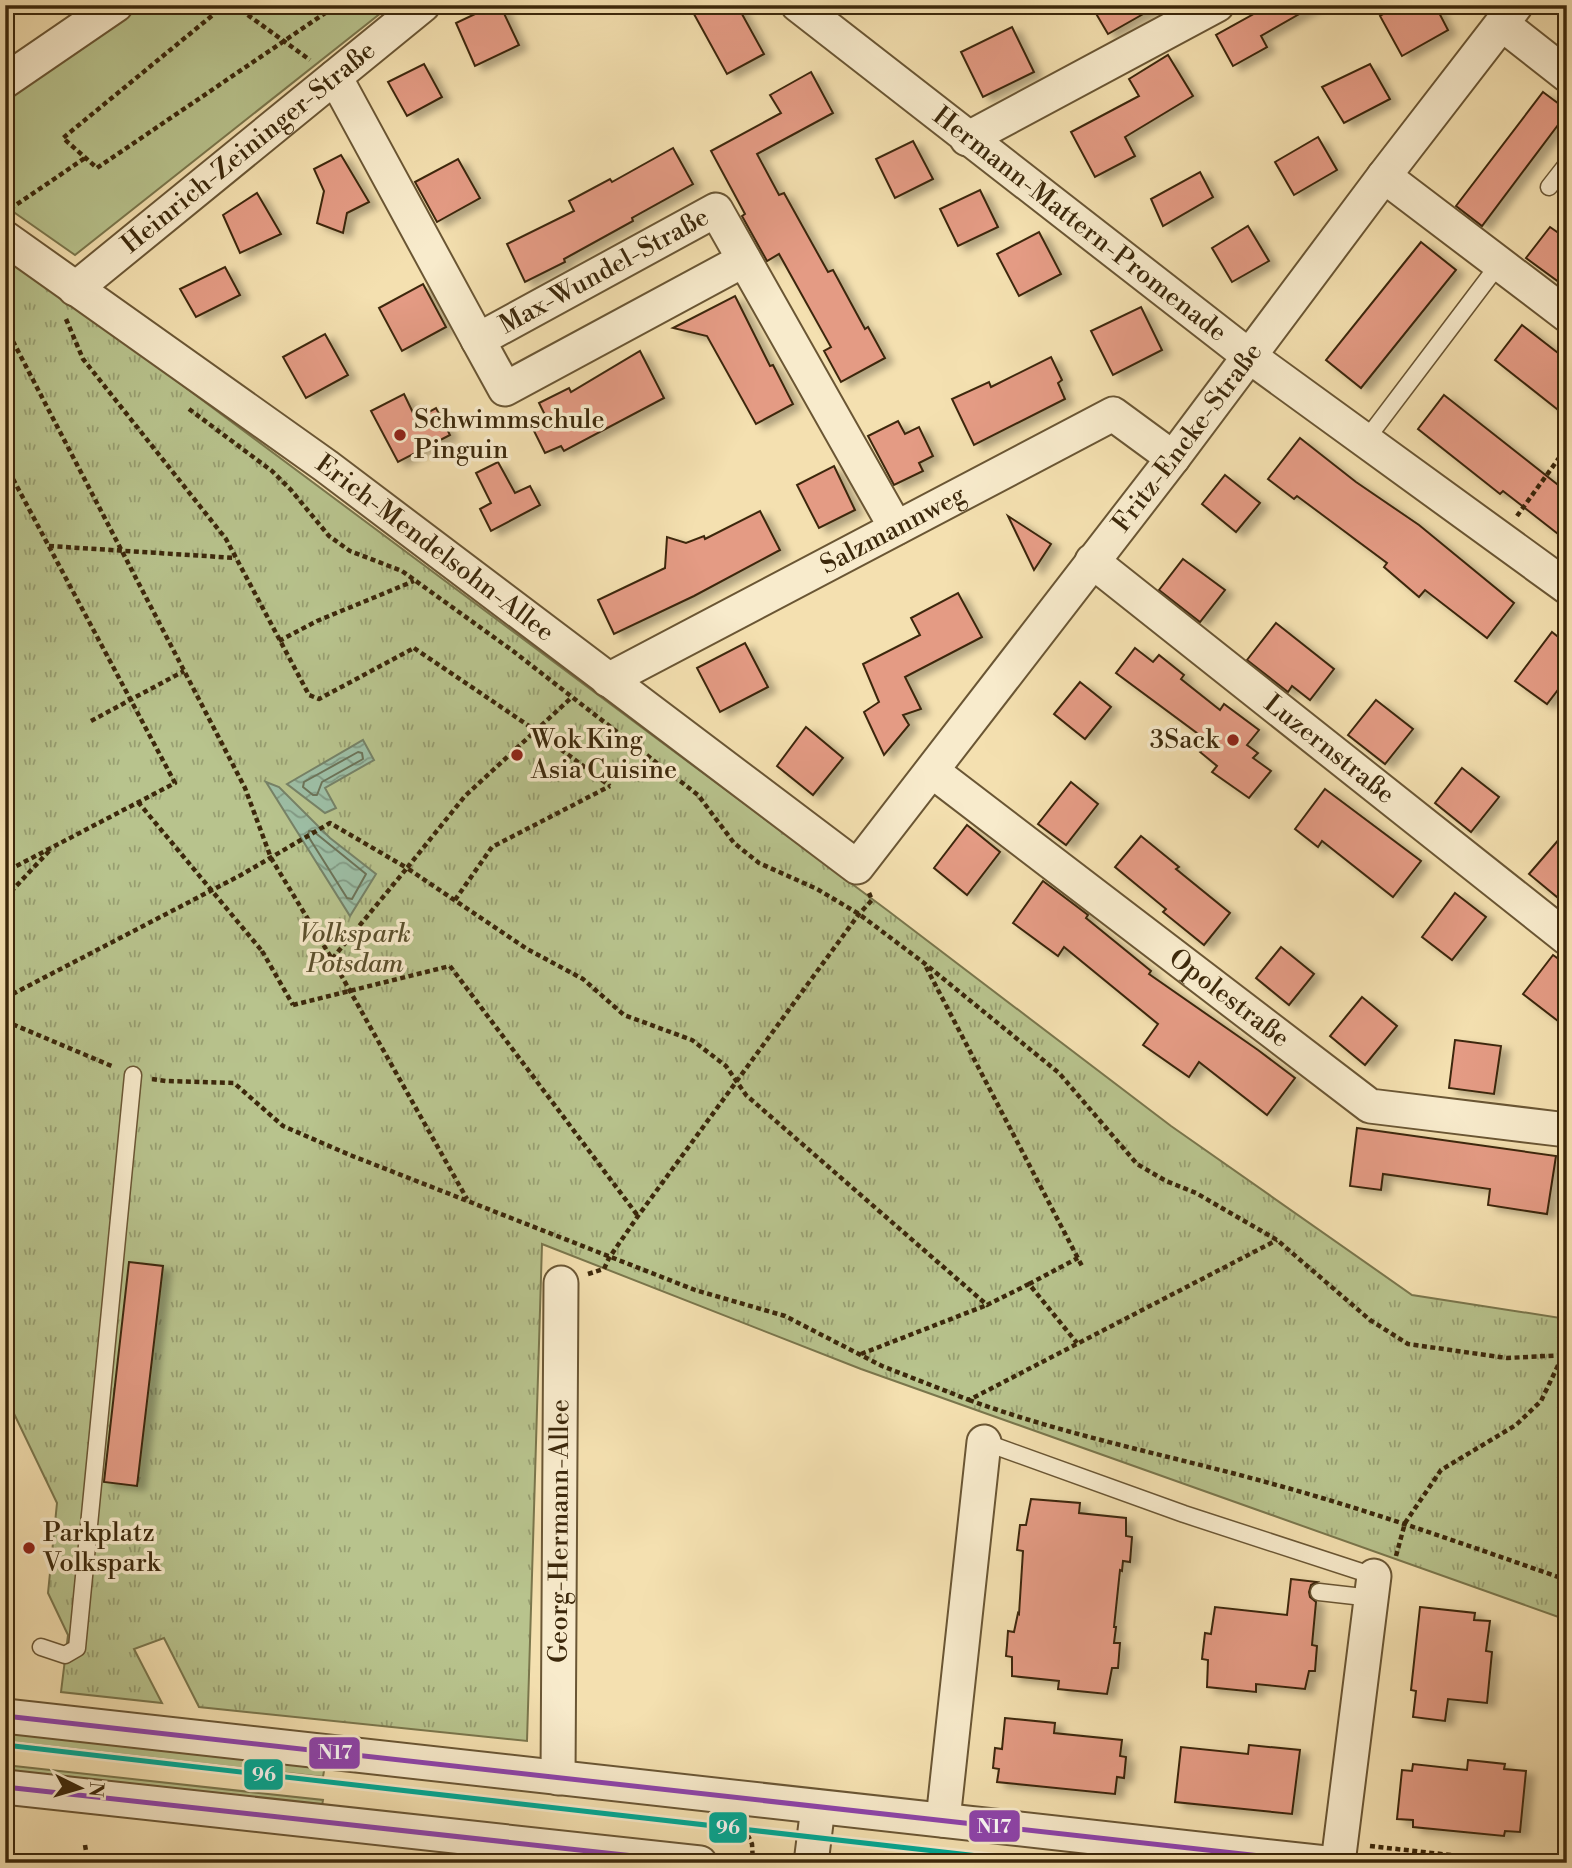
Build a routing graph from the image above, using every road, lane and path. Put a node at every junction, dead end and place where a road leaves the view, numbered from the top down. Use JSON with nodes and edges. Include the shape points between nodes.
{"nodes":[{"id":1,"x":116,"y":5,"type":"edge"},
{"id":2,"x":225,"y":5,"type":"edge"},
{"id":3,"x":234,"y":5,"type":"edge"},
{"id":4,"x":337,"y":5,"type":"edge"},
{"id":5,"x":423,"y":5,"type":"edge"},
{"id":6,"x":798,"y":5,"type":"edge"},
{"id":7,"x":1217,"y":5,"type":"edge"},
{"id":8,"x":1181,"y":14,"type":"edge"},
{"id":9,"x":1509,"y":14,"type":"edge"},
{"id":10,"x":285,"y":41,"type":"junction"},
{"id":11,"x":1567,"y":75,"type":"edge"},
{"id":12,"x":335,"y":78,"type":"junction"},
{"id":13,"x":5,"y":81,"type":"edge"},
{"id":14,"x":967,"y":139,"type":"junction"},
{"id":15,"x":85,"y":158,"type":"junction"},
{"id":16,"x":1567,"y":164,"type":"edge"},
{"id":17,"x":1384,"y":176,"type":"junction"},
{"id":18,"x":1549,"y":187,"type":"dead end"},
{"id":19,"x":5,"y":212,"type":"edge"},
{"id":20,"x":5,"y":238,"type":"edge"},
{"id":21,"x":744,"y":260,"type":"junction"},
{"id":22,"x":1499,"y":264,"type":"junction"},
{"id":23,"x":75,"y":289,"type":"junction"},
{"id":24,"x":1567,"y":315,"type":"edge"},
{"id":25,"x":5,"y":326,"type":"edge"},
{"id":26,"x":76,"y":326,"type":"dead end"},
{"id":27,"x":478,"y":340,"type":"junction"},
{"id":28,"x":1249,"y":356,"type":"junction"},
{"id":29,"x":185,"y":407,"type":"dead end"},
{"id":30,"x":1365,"y":441,"type":"junction"},
{"id":31,"x":1567,"y":447,"type":"edge"},
{"id":32,"x":1173,"y":458,"type":"junction"},
{"id":33,"x":5,"y":464,"type":"edge"},
{"id":34,"x":896,"y":528,"type":"junction"},
{"id":35,"x":1501,"y":539,"type":"junction"},
{"id":36,"x":48,"y":545,"type":"junction"},
{"id":37,"x":123,"y":551,"type":"junction"},
{"id":38,"x":236,"y":558,"type":"junction"},
{"id":39,"x":1092,"y":561,"type":"junction"},
{"id":40,"x":414,"y":581,"type":"junction"},
{"id":41,"x":1567,"y":587,"type":"edge"},
{"id":42,"x":279,"y":640,"type":"junction"},
{"id":43,"x":184,"y":671,"type":"junction"},
{"id":44,"x":608,"y":680,"type":"junction"},
{"id":45,"x":571,"y":698,"type":"junction"},
{"id":46,"x":129,"y":700,"type":"junction"},
{"id":47,"x":91,"y":721,"type":"dead end"},
{"id":48,"x":535,"y":730,"type":"junction"},
{"id":49,"x":932,"y":771,"type":"junction"},
{"id":50,"x":138,"y":802,"type":"junction"},
{"id":51,"x":53,"y":847,"type":"junction"},
{"id":52,"x":271,"y":858,"type":"junction"},
{"id":53,"x":857,"y":867,"type":"joint"},
{"id":54,"x":407,"y":868,"type":"junction"},
{"id":55,"x":5,"y":872,"type":"edge"},
{"id":56,"x":210,"y":891,"type":"junction"},
{"id":57,"x":5,"y":898,"type":"edge"},
{"id":58,"x":455,"y":900,"type":"junction"},
{"id":59,"x":872,"y":900,"type":"dead end"},
{"id":60,"x":859,"y":914,"type":"junction"},
{"id":61,"x":1567,"y":938,"type":"edge"},
{"id":62,"x":332,"y":958,"type":"junction"},
{"id":63,"x":924,"y":963,"type":"junction"},
{"id":64,"x":350,"y":991,"type":"junction"},
{"id":65,"x":5,"y":998,"type":"edge"},
{"id":66,"x":5,"y":1021,"type":"edge"},
{"id":67,"x":133,"y":1075,"type":"junction"},
{"id":68,"x":736,"y":1082,"type":"junction"},
{"id":69,"x":1567,"y":1130,"type":"edge"},
{"id":70,"x":467,"y":1199,"type":"junction"},
{"id":71,"x":638,"y":1216,"type":"junction"},
{"id":72,"x":1277,"y":1240,"type":"junction"},
{"id":73,"x":609,"y":1258,"type":"junction"},
{"id":74,"x":1078,"y":1258,"type":"junction"},
{"id":75,"x":1083,"y":1268,"type":"dead end"},
{"id":76,"x":1567,"y":1275,"type":"edge"},
{"id":77,"x":561,"y":1283,"type":"dead end"},
{"id":78,"x":1029,"y":1284,"type":"junction"},
{"id":79,"x":987,"y":1305,"type":"junction"},
{"id":80,"x":1077,"y":1343,"type":"junction"},
{"id":81,"x":860,"y":1355,"type":"junction"},
{"id":82,"x":1565,"y":1355,"type":"edge"},
{"id":83,"x":969,"y":1399,"type":"junction"},
{"id":84,"x":984,"y":1442,"type":"joint"},
{"id":85,"x":1405,"y":1523,"type":"junction"},
{"id":86,"x":1567,"y":1580,"type":"edge"},
{"id":87,"x":1373,"y":1587,"type":"junction"},
{"id":88,"x":1319,"y":1592,"type":"dead end"},
{"id":89,"x":41,"y":1647,"type":"dead end"},
{"id":90,"x":5,"y":1716,"type":"edge"},
{"id":91,"x":558,"y":1778,"type":"junction"},
{"id":92,"x":5,"y":1787,"type":"edge"},
{"id":93,"x":818,"y":1807,"type":"junction"},
{"id":94,"x":943,"y":1820,"type":"junction"},
{"id":95,"x":85,"y":1845,"type":"dead end"},
{"id":96,"x":548,"y":1854,"type":"edge"},
{"id":97,"x":88,"y":1863,"type":"edge"},
{"id":98,"x":700,"y":1863,"type":"edge"},
{"id":99,"x":811,"y":1863,"type":"edge"},
{"id":100,"x":1326,"y":1863,"type":"edge"},
{"id":101,"x":1338,"y":1863,"type":"edge"}],
"edges":[{"from":1,"to":13,"type":"street"},
{"from":2,"to":15,"type":"path","via":[[63,138]]},
{"from":3,"to":10,"type":"path"},
{"from":4,"to":10,"type":"path"},
{"from":5,"to":12,"type":"street","name":"Heinrich-Zeininger-Straße"},
{"from":6,"to":14,"type":"street","name":"Hermann-Mattern-Promenade"},
{"from":7,"to":8,"type":"street"},
{"from":8,"to":14,"type":"street"},
{"from":9,"to":11,"type":"street"},
{"from":9,"to":17,"type":"street","name":"Fritz-Encke-Straße"},
{"from":10,"to":15,"type":"path","via":[[97,168]]},
{"from":12,"to":23,"type":"street","name":"Heinrich-Zeininger-Straße"},
{"from":12,"to":27,"type":"street","name":"Max-Wundel-Straße"},
{"from":14,"to":28,"type":"street","name":"Hermann-Mattern-Promenade"},
{"from":15,"to":19,"type":"path"},
{"from":16,"to":18,"type":"lane"},
{"from":17,"to":22,"type":"street"},
{"from":17,"to":28,"type":"street","name":"Fritz-Encke-Straße"},
{"from":20,"to":23,"type":"street","name":"Erich-Mendelsohn-Allee"},
{"from":21,"to":27,"type":"street","name":"Max-Wundel-Straße","via":[[505,389]]},
{"from":21,"to":27,"type":"street","name":"Max-Wundel-Straße","via":[[716,210]]},
{"from":21,"to":34,"type":"street","name":"Max-Wundel-Straße"},
{"from":22,"to":24,"type":"street"},
{"from":22,"to":30,"type":"lane"},
{"from":23,"to":44,"type":"street","name":"Erich-Mendelsohn-Allee","via":[[326,466]]},
{"from":25,"to":37,"type":"path"},
{"from":26,"to":38,"type":"path","via":[[66,318],[83,359],[226,539]]},
{"from":28,"to":30,"type":"street","name":"Hermann-Mattern-Promenade"},
{"from":28,"to":32,"type":"street","name":"Fritz-Encke-Straße"},
{"from":29,"to":40,"type":"path","via":[[272,471],[349,551],[401,571]]},
{"from":30,"to":35,"type":"street","name":"Hermann-Mattern-Promenade"},
{"from":31,"to":35,"type":"path"},
{"from":32,"to":34,"type":"street","name":"Salzmannweg","via":[[1113,414]]},
{"from":32,"to":39,"type":"street","name":"Fritz-Encke-Straße"},
{"from":33,"to":36,"type":"path"},
{"from":34,"to":44,"type":"street","name":"Salzmannweg"},
{"from":35,"to":41,"type":"street","name":"Hermann-Mattern-Promenade"},
{"from":36,"to":37,"type":"path","bridge":true},
{"from":36,"to":46,"type":"path"},
{"from":37,"to":38,"type":"path","bridge":true},
{"from":37,"to":43,"type":"path"},
{"from":38,"to":42,"type":"path"},
{"from":39,"to":49,"type":"street","name":"Fritz-Encke-Straße"},
{"from":39,"to":61,"type":"street","name":"Luzernstraße"},
{"from":40,"to":42,"type":"path"},
{"from":40,"to":45,"type":"path","via":[[513,650]]},
{"from":42,"to":48,"type":"path","bridge":true,"via":[[309,695],[319,699],[414,648]]},
{"from":43,"to":46,"type":"path"},
{"from":43,"to":52,"type":"path","via":[[245,788]]},
{"from":44,"to":53,"type":"street","name":"Erich-Mendelsohn-Allee"},
{"from":45,"to":48,"type":"path"},
{"from":45,"to":60,"type":"path","via":[[698,795],[734,843],[759,863]]},
{"from":46,"to":47,"type":"path"},
{"from":46,"to":50,"type":"path","via":[[175,783]]},
{"from":48,"to":54,"type":"path","via":[[465,796]]},
{"from":48,"to":58,"type":"path","bridge":true,"via":[[610,786],[492,847]]},
{"from":49,"to":53,"type":"street","name":"Fritz-Encke-Straße"},
{"from":49,"to":69,"type":"street","name":"Opolestraße","via":[[1370,1106]]},
{"from":50,"to":51,"type":"path"},
{"from":50,"to":56,"type":"path","bridge":true},
{"from":51,"to":55,"type":"path"},
{"from":51,"to":57,"type":"path"},
{"from":52,"to":54,"type":"path","via":[[330,823]]},
{"from":52,"to":56,"type":"path"},
{"from":52,"to":62,"type":"path"},
{"from":54,"to":58,"type":"path"},
{"from":54,"to":62,"type":"path"},
{"from":56,"to":64,"type":"path","bridge":true,"via":[[262,951],[293,1005]]},
{"from":56,"to":65,"type":"path"},
{"from":58,"to":68,"type":"path","via":[[527,949],[583,979],[624,1015],[692,1040],[726,1066]]},
{"from":59,"to":60,"type":"path"},
{"from":60,"to":63,"type":"path"},
{"from":60,"to":68,"type":"path"},
{"from":62,"to":64,"type":"path"},
{"from":63,"to":72,"type":"path","via":[[1059,1073],[1137,1164]]},
{"from":63,"to":74,"type":"path"},
{"from":64,"to":70,"type":"path"},
{"from":64,"to":71,"type":"path","bridge":true,"via":[[450,966]]},
{"from":66,"to":67,"type":"path"},
{"from":67,"to":70,"type":"path","via":[[234,1083],[284,1126]]},
{"from":67,"to":89,"type":"lane","via":[[77,1648],[65,1655]]},
{"from":68,"to":71,"type":"path"},
{"from":68,"to":79,"type":"path"},
{"from":70,"to":73,"type":"path"},
{"from":71,"to":73,"type":"path"},
{"from":72,"to":80,"type":"path"},
{"from":72,"to":82,"type":"path","via":[[1370,1320],[1408,1344],[1507,1359]]},
{"from":73,"to":81,"type":"path","via":[[785,1316]]},
{"from":74,"to":75,"type":"path"},
{"from":74,"to":78,"type":"path"},
{"from":76,"to":82,"type":"path","via":[[1562,1307]]},
{"from":77,"to":91,"type":"street","name":"Georg-Hermann-Allee"},
{"from":78,"to":79,"type":"path"},
{"from":78,"to":80,"type":"path"},
{"from":79,"to":81,"type":"path"},
{"from":80,"to":83,"type":"path"},
{"from":81,"to":83,"type":"path"},
{"from":82,"to":85,"type":"path","via":[[1541,1401],[1516,1425],[1441,1469]]},
{"from":83,"to":85,"type":"path","via":[[1026,1420],[1272,1483]]},
{"from":84,"to":87,"type":"lane"},
{"from":84,"to":94,"type":"street"},
{"from":85,"to":86,"type":"path"},
{"from":87,"to":88,"type":"lane"},
{"from":87,"to":101,"type":"street"},
{"from":90,"to":91,"type":"street"},
{"from":91,"to":93,"type":"street"},
{"from":92,"to":96,"type":"street"},
{"from":93,"to":94,"type":"street"},
{"from":93,"to":99,"type":"street"},
{"from":94,"to":100,"type":"street"},
{"from":95,"to":97,"type":"path"},
{"from":96,"to":98,"type":"street"}]}
